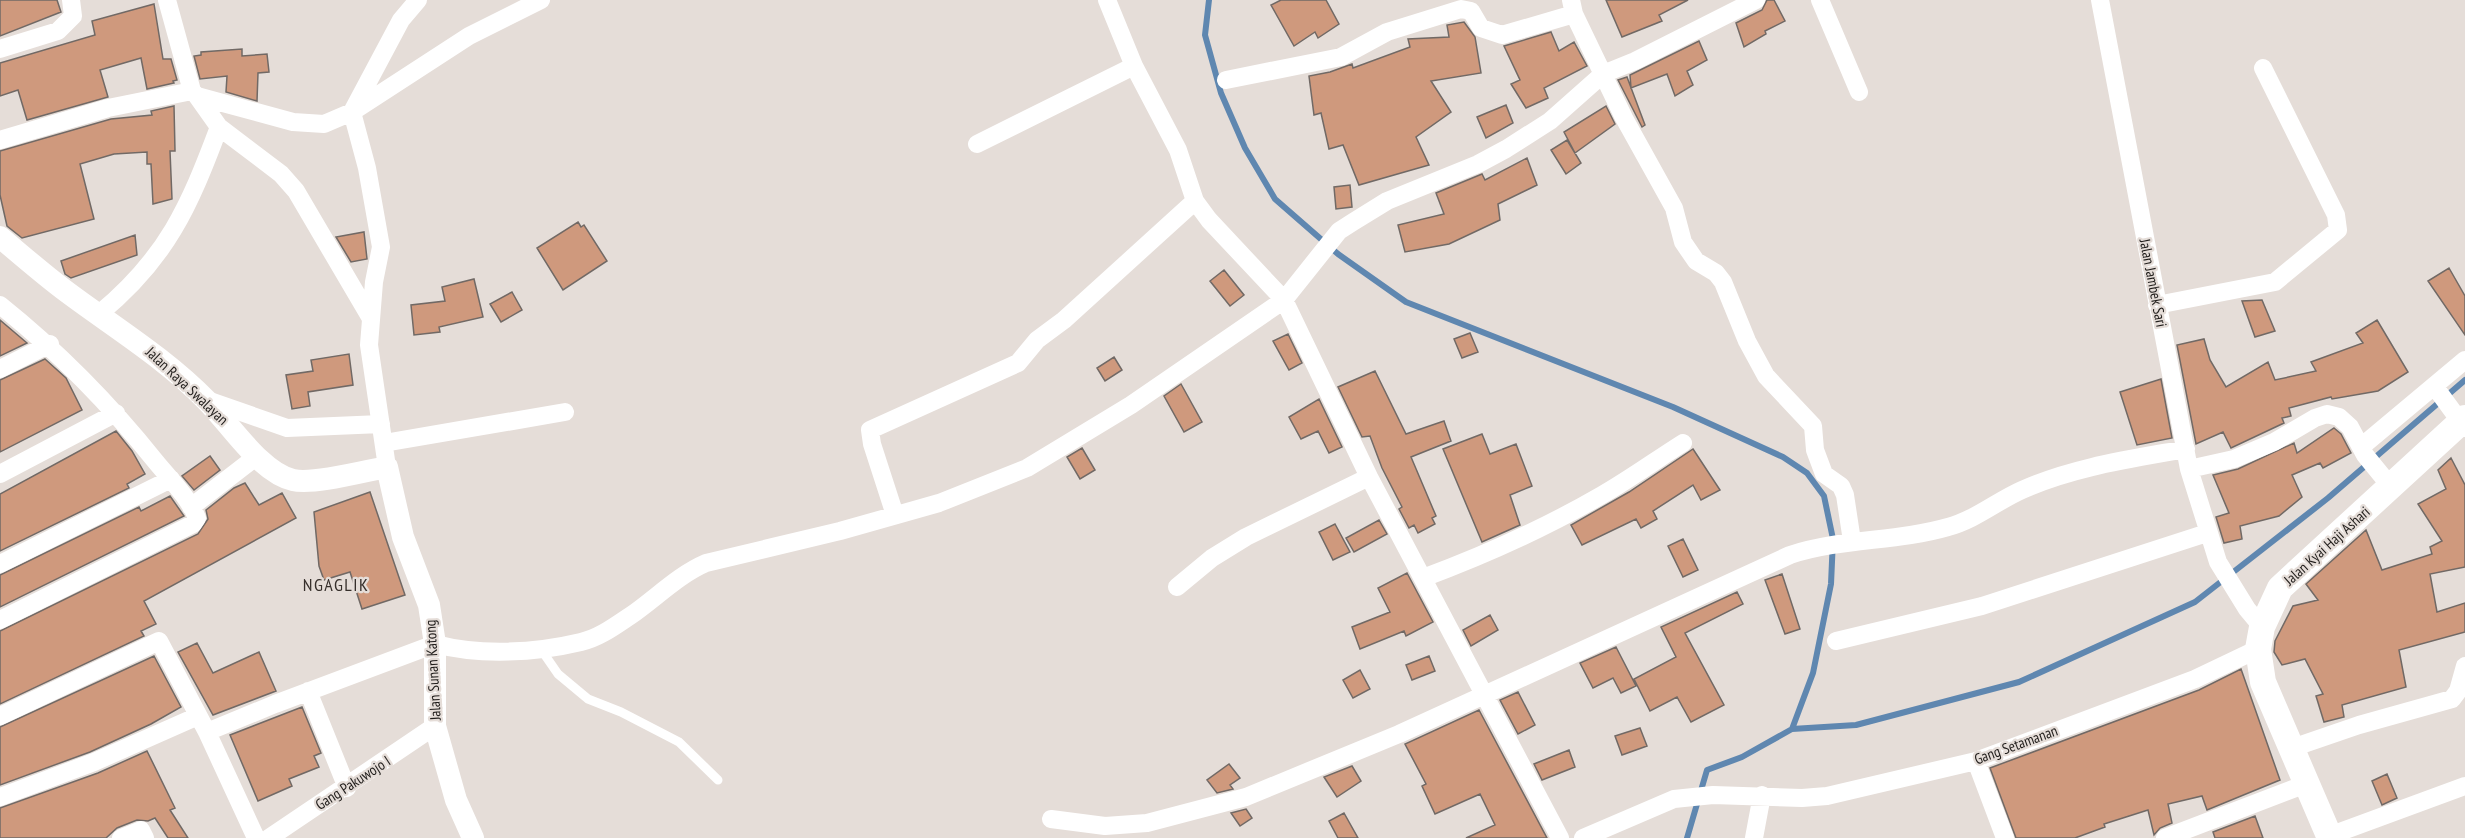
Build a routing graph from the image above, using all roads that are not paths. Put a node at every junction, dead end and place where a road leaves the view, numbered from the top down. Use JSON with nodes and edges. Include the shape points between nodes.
{"nodes":[{"id":1,"x":70,"y":0,"type":"edge"},
{"id":2,"x":167,"y":0,"type":"edge"},
{"id":3,"x":418,"y":0,"type":"edge"},
{"id":4,"x":541,"y":0,"type":"edge"},
{"id":5,"x":1107,"y":0,"type":"edge"},
{"id":6,"x":1756,"y":0,"type":"edge"},
{"id":7,"x":1820,"y":0,"type":"edge"},
{"id":8,"x":2100,"y":0,"type":"edge"},
{"id":9,"x":1572,"y":7,"type":"edge"},
{"id":10,"x":0,"y":49,"type":"edge"},
{"id":11,"x":1134,"y":66,"type":"junction"},
{"id":12,"x":2263,"y":68,"type":"dead end"},
{"id":13,"x":1603,"y":74,"type":"junction"},
{"id":14,"x":1226,"y":80,"type":"dead end"},
{"id":15,"x":1859,"y":92,"type":"dead end"},
{"id":16,"x":194,"y":94,"type":"junction"},
{"id":17,"x":352,"y":112,"type":"junction"},
{"id":18,"x":219,"y":127,"type":"junction"},
{"id":19,"x":0,"y":140,"type":"edge"},
{"id":20,"x":977,"y":144,"type":"dead end"},
{"id":21,"x":1195,"y":201,"type":"junction"},
{"id":22,"x":0,"y":237,"type":"edge"},
{"id":23,"x":1284,"y":300,"type":"junction"},
{"id":24,"x":0,"y":305,"type":"edge"},
{"id":25,"x":2157,"y":305,"type":"junction"},
{"id":26,"x":99,"y":314,"type":"junction"},
{"id":27,"x":370,"y":317,"type":"junction"},
{"id":28,"x":50,"y":344,"type":"junction"},
{"id":29,"x":2465,"y":360,"type":"edge"},
{"id":30,"x":0,"y":369,"type":"edge"},
{"id":31,"x":2435,"y":387,"type":"junction"},
{"id":32,"x":207,"y":400,"type":"junction"},
{"id":33,"x":565,"y":412,"type":"dead end"},
{"id":34,"x":116,"y":413,"type":"junction"},
{"id":35,"x":2461,"y":420,"type":"edge"},
{"id":36,"x":381,"y":424,"type":"junction"},
{"id":37,"x":384,"y":443,"type":"junction"},
{"id":38,"x":1683,"y":443,"type":"dead end"},
{"id":39,"x":2186,"y":449,"type":"junction"},
{"id":40,"x":2363,"y":451,"type":"junction"},
{"id":41,"x":257,"y":456,"type":"junction"},
{"id":42,"x":387,"y":467,"type":"junction"},
{"id":43,"x":2189,"y":470,"type":"junction"},
{"id":44,"x":0,"y":474,"type":"edge"},
{"id":45,"x":1369,"y":477,"type":"junction"},
{"id":46,"x":171,"y":479,"type":"junction"},
{"id":47,"x":2387,"y":483,"type":"junction"},
{"id":48,"x":191,"y":507,"type":"junction"},
{"id":49,"x":895,"y":515,"type":"junction"},
{"id":50,"x":2207,"y":533,"type":"junction"},
{"id":51,"x":1849,"y":542,"type":"junction"},
{"id":52,"x":0,"y":564,"type":"edge"},
{"id":53,"x":1423,"y":578,"type":"junction"},
{"id":54,"x":1177,"y":587,"type":"dead end"},
{"id":55,"x":0,"y":621,"type":"edge"},
{"id":56,"x":2260,"y":638,"type":"junction"},
{"id":57,"x":1836,"y":641,"type":"dead end"},
{"id":58,"x":435,"y":644,"type":"junction"},
{"id":59,"x":540,"y":648,"type":"junction"},
{"id":60,"x":2465,"y":666,"type":"edge"},
{"id":61,"x":308,"y":691,"type":"junction"},
{"id":62,"x":1486,"y":694,"type":"junction"},
{"id":63,"x":0,"y":716,"type":"edge"},
{"id":64,"x":198,"y":716,"type":"junction"},
{"id":65,"x":435,"y":726,"type":"junction"},
{"id":66,"x":207,"y":732,"type":"junction"},
{"id":67,"x":2292,"y":748,"type":"junction"},
{"id":68,"x":1976,"y":761,"type":"junction"},
{"id":69,"x":718,"y":780,"type":"dead end"},
{"id":70,"x":2306,"y":784,"type":"junction"},
{"id":71,"x":2465,"y":786,"type":"edge"},
{"id":72,"x":347,"y":788,"type":"junction"},
{"id":73,"x":1762,"y":795,"type":"junction"},
{"id":74,"x":0,"y":797,"type":"edge"},
{"id":75,"x":1051,"y":819,"type":"dead end"},
{"id":76,"x":1105,"y":832,"type":"edge"},
{"id":77,"x":2330,"y":837,"type":"edge"},
{"id":78,"x":121,"y":838,"type":"edge"},
{"id":79,"x":145,"y":838,"type":"edge"},
{"id":80,"x":256,"y":838,"type":"edge"},
{"id":81,"x":269,"y":838,"type":"edge"},
{"id":82,"x":473,"y":838,"type":"edge"},
{"id":83,"x":1560,"y":838,"type":"edge"},
{"id":84,"x":1583,"y":838,"type":"edge"},
{"id":85,"x":1754,"y":838,"type":"edge"},
{"id":86,"x":2005,"y":838,"type":"edge"},
{"id":87,"x":2165,"y":838,"type":"edge"}],
"edges":[{"from":1,"to":10,"type":"street","via":[[74,16],[58,31]]},
{"from":2,"to":16,"type":"street"},
{"from":3,"to":17,"type":"street","via":[[401,20]]},
{"from":4,"to":17,"type":"street","via":[[469,36]]},
{"from":5,"to":11,"type":"street"},
{"from":6,"to":13,"type":"street"},
{"from":7,"to":15,"type":"street"},
{"from":8,"to":25,"type":"street","name":"Jalan Jambek Sari"},
{"from":9,"to":13,"type":"street"},
{"from":9,"to":14,"type":"street","via":[[1502,36],[1481,28],[1471,11],[1461,9],[1388,32],[1341,57]]},
{"from":11,"to":20,"type":"street"},
{"from":11,"to":21,"type":"street","via":[[1170,133]]},
{"from":12,"to":25,"type":"street","via":[[2336,214],[2338,230],[2275,282]]},
{"from":13,"to":23,"type":"street","via":[[1550,121],[1506,149],[1387,201],[1339,231]]},
{"from":13,"to":51,"type":"street","via":[[1674,208],[1691,256],[1723,282],[1766,376],[1813,426],[1815,450],[1824,474],[1841,486],[1845,495]]},
{"from":16,"to":17,"type":"street","via":[[293,122],[324,124]]},
{"from":16,"to":18,"type":"street"},
{"from":16,"to":19,"type":"street","via":[[108,108]]},
{"from":17,"to":27,"type":"street","via":[[381,247]]},
{"from":18,"to":26,"type":"street","via":[[184,213],[137,281]]},
{"from":18,"to":27,"type":"street","via":[[297,191]]},
{"from":21,"to":23,"type":"street"},
{"from":21,"to":49,"type":"street","via":[[1037,340],[1018,363],[870,430]]},
{"from":22,"to":26,"type":"street","name":"Jalan Raya Swalayan"},
{"from":23,"to":45,"type":"street"},
{"from":23,"to":49,"type":"street","via":[[1131,405],[1027,468],[939,503]]},
{"from":24,"to":28,"type":"street"},
{"from":25,"to":39,"type":"street","name":"Jalan Jambek Sari"},
{"from":26,"to":32,"type":"street","name":"Jalan Raya Swalayan","via":[[162,360]]},
{"from":27,"to":36,"type":"street","via":[[369,345]]},
{"from":28,"to":30,"type":"street"},
{"from":28,"to":34,"type":"street"},
{"from":29,"to":31,"type":"street"},
{"from":31,"to":35,"type":"street"},
{"from":31,"to":40,"type":"street"},
{"from":32,"to":36,"type":"street","via":[[287,428]]},
{"from":32,"to":41,"type":"street","name":"Jalan Raya Swalayan"},
{"from":33,"to":37,"type":"street"},
{"from":34,"to":44,"type":"street"},
{"from":34,"to":46,"type":"street"},
{"from":35,"to":47,"type":"main road","name":"Jalan Kyai Haji Ashari"},
{"from":36,"to":37,"type":"street"},
{"from":37,"to":42,"type":"street"},
{"from":38,"to":53,"type":"street","via":[[1603,495],[1545,526]]},
{"from":39,"to":43,"type":"street","name":"Jalan Jambek Sari"},
{"from":39,"to":51,"type":"street","via":[[2046,481],[1949,527]]},
{"from":40,"to":43,"type":"street","via":[[2344,420],[2327,414],[2235,459]]},
{"from":40,"to":47,"type":"street"},
{"from":41,"to":42,"type":"street","name":"Jalan Raya Swalayan","via":[[294,481]]},
{"from":41,"to":48,"type":"street"},
{"from":42,"to":58,"type":"street","name":"Jalan Sunan Katong","via":[[403,537],[429,605]]},
{"from":43,"to":50,"type":"street","name":"Jalan Jambek Sari"},
{"from":45,"to":53,"type":"street"},
{"from":45,"to":54,"type":"street","via":[[1246,537]]},
{"from":46,"to":48,"type":"street"},
{"from":46,"to":52,"type":"street"},
{"from":47,"to":56,"type":"main road","name":"Jalan Kyai Haji Ashari","via":[[2280,588]]},
{"from":48,"to":55,"type":"street","via":[[197,518],[193,524]]},
{"from":49,"to":59,"type":"street","via":[[706,563],[609,629],[583,641]]},
{"from":50,"to":56,"type":"street","name":"Jalan Jambek Sari","via":[[2218,562]]},
{"from":50,"to":57,"type":"street","via":[[1982,606]]},
{"from":51,"to":62,"type":"street","via":[[1822,546],[1773,562]]},
{"from":53,"to":62,"type":"street"},
{"from":56,"to":67,"type":"main road","via":[[2263,681]]},
{"from":56,"to":68,"type":"street","name":"Gang Setamanan","via":[[2195,680]]},
{"from":58,"to":59,"type":"street","via":[[461,651]]},
{"from":58,"to":61,"type":"street"},
{"from":58,"to":65,"type":"street","name":"Jalan Sunan Katong"},
{"from":59,"to":69,"type":"lane","via":[[558,674],[588,699],[679,742]]},
{"from":60,"to":67,"type":"street","via":[[2452,699]]},
{"from":61,"to":66,"type":"street"},
{"from":61,"to":72,"type":"street"},
{"from":62,"to":76,"type":"street","via":[[1246,797]]},
{"from":62,"to":83,"type":"street"},
{"from":63,"to":64,"type":"street","via":[[158,640]]},
{"from":64,"to":66,"type":"street"},
{"from":64,"to":74,"type":"street","via":[[94,762]]},
{"from":65,"to":72,"type":"street","name":"Gang Pakuwojo I"},
{"from":65,"to":82,"type":"street","name":"Jalan Sunan Katong","via":[[456,800]]},
{"from":66,"to":80,"type":"street"},
{"from":67,"to":70,"type":"main road"},
{"from":68,"to":73,"type":"street","name":"Gang Setamanan","via":[[1827,796]]},
{"from":68,"to":86,"type":"street"},
{"from":70,"to":77,"type":"main road"},
{"from":70,"to":87,"type":"street"},
{"from":71,"to":77,"type":"street"},
{"from":72,"to":81,"type":"street","name":"Gang Pakuwojo I"},
{"from":73,"to":84,"type":"street","name":"Gang Setamanan","via":[[1674,799]]},
{"from":73,"to":85,"type":"street"},
{"from":75,"to":76,"type":"street"},
{"from":78,"to":79,"type":"street","via":[[141,830]]}]}
